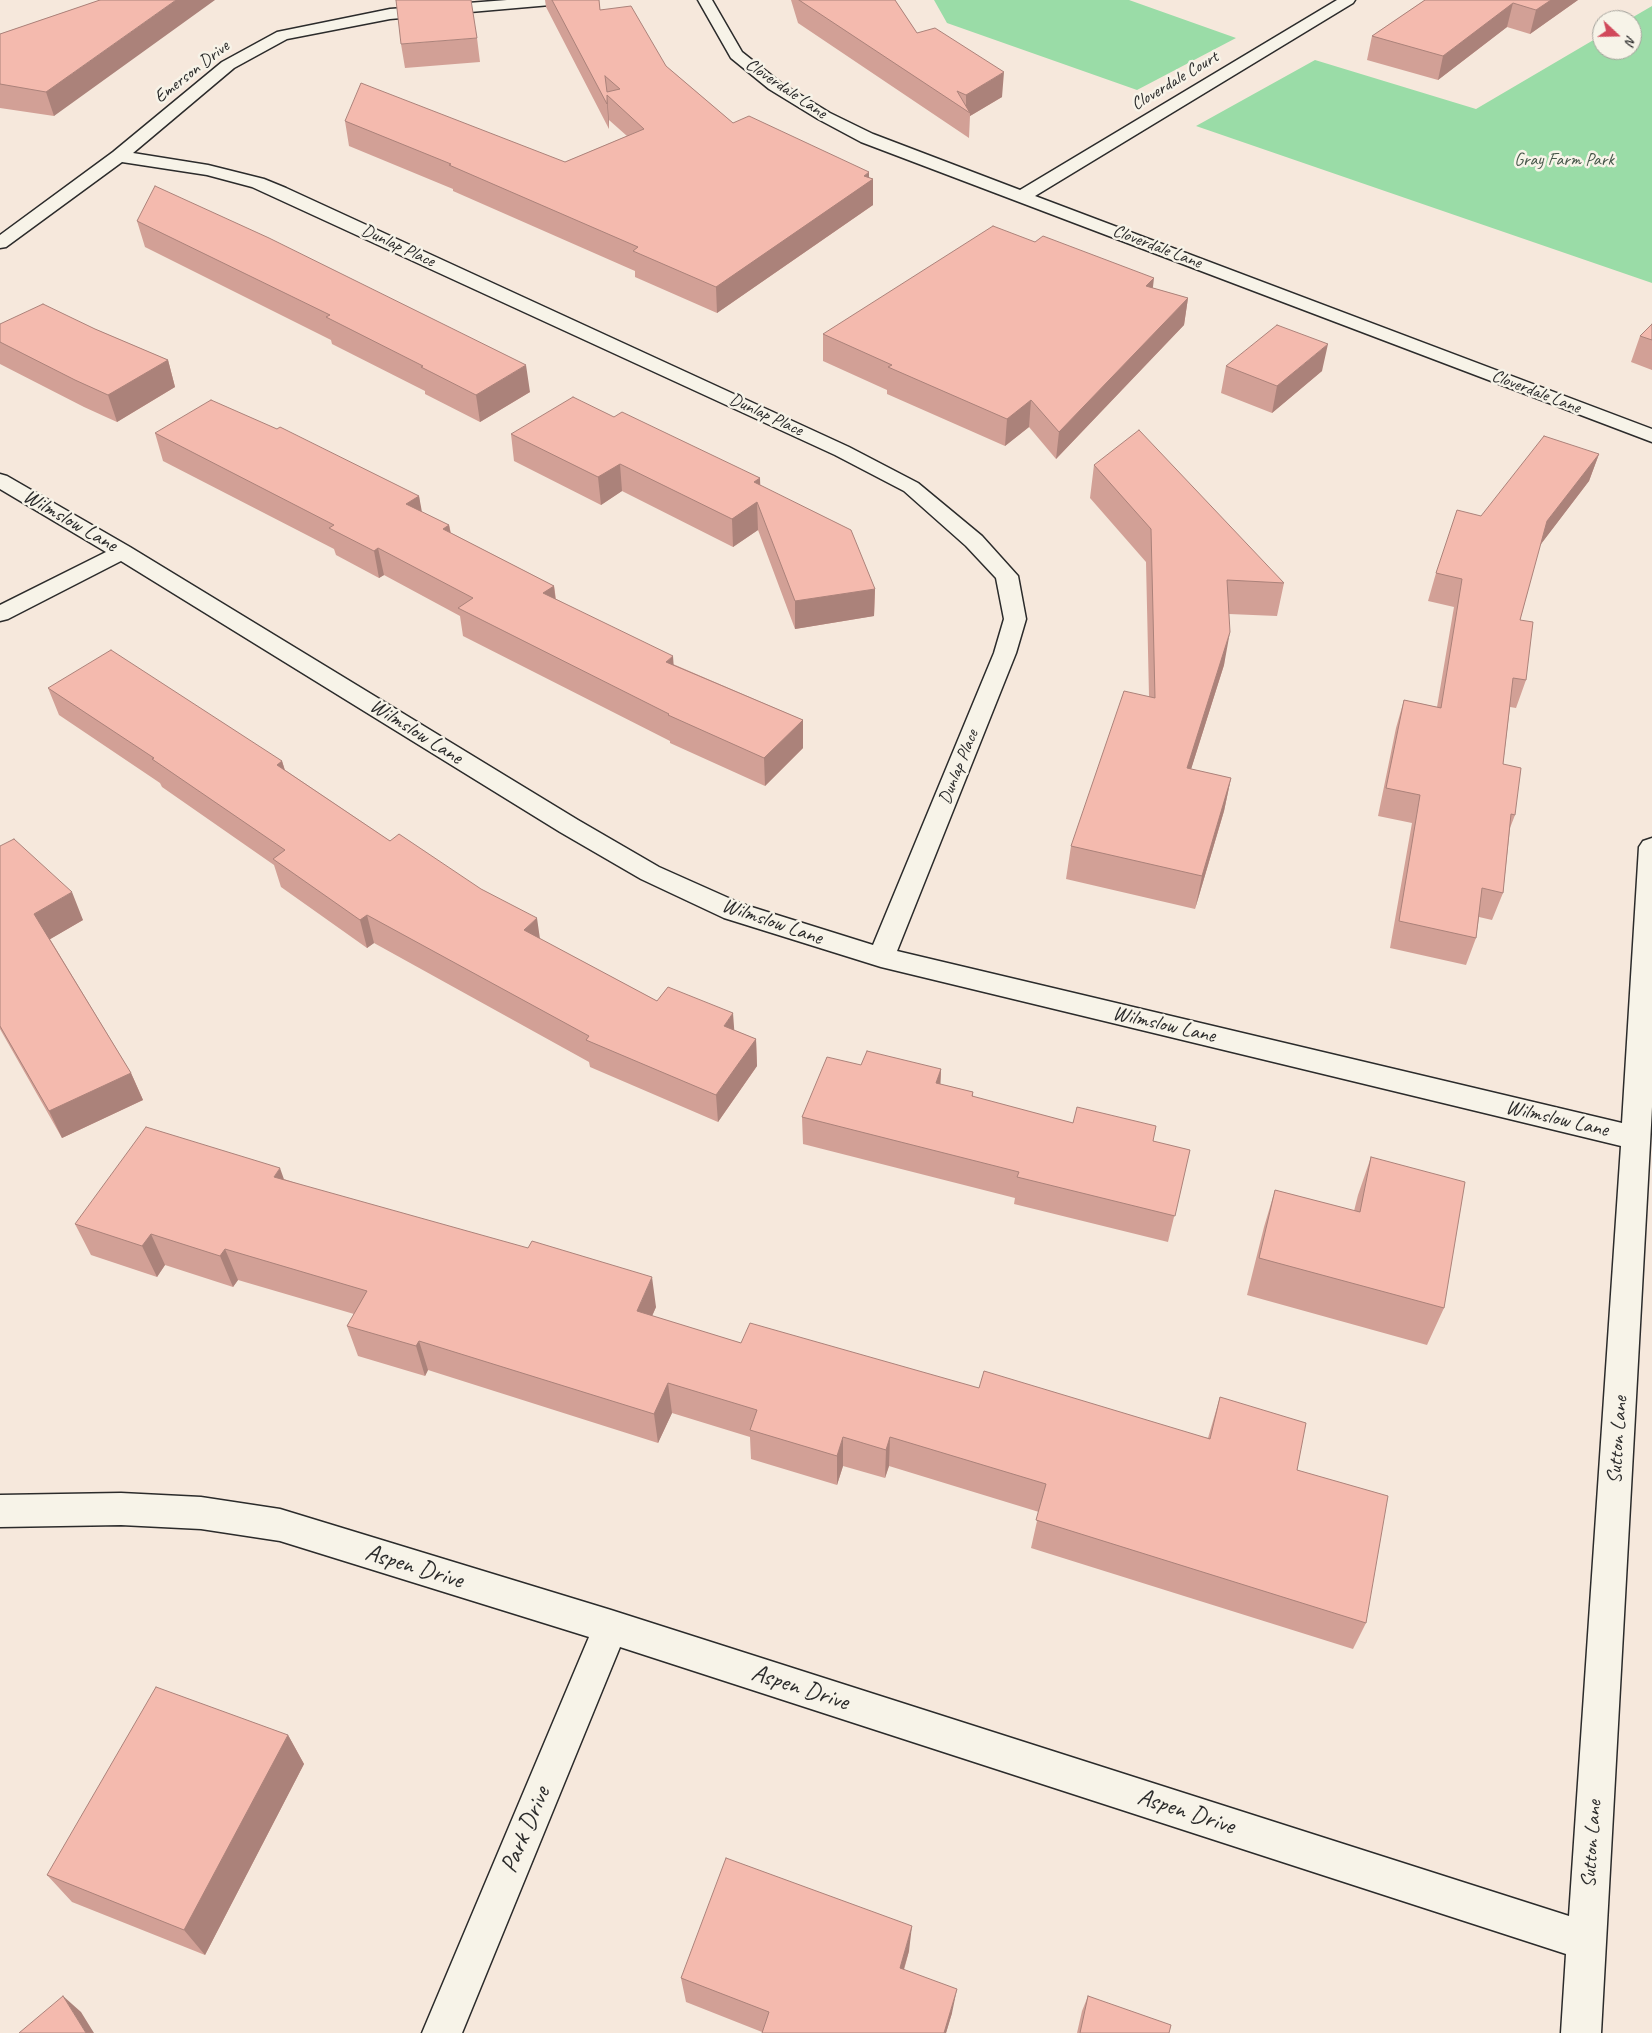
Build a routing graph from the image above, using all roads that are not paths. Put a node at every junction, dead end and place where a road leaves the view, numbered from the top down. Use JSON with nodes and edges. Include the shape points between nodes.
{"nodes":[{"id":1,"x":562,"y":0,"type":"edge"},
{"id":2,"x":705,"y":0,"type":"edge"},
{"id":3,"x":1348,"y":0,"type":"edge"},
{"id":4,"x":119,"y":156,"type":"junction"},
{"id":5,"x":1022,"y":196,"type":"junction"},
{"id":6,"x":0,"y":243,"type":"edge"},
{"id":7,"x":1652,"y":436,"type":"edge"},
{"id":8,"x":0,"y":480,"type":"edge"},
{"id":9,"x":122,"y":552,"type":"junction"},
{"id":10,"x":0,"y":614,"type":"edge"},
{"id":11,"x":1652,"y":847,"type":"edge"},
{"id":12,"x":881,"y":957,"type":"junction"},
{"id":13,"x":1636,"y":1138,"type":"junction"},
{"id":14,"x":0,"y":1512,"type":"edge"},
{"id":15,"x":611,"y":1627,"type":"junction"},
{"id":16,"x":1586,"y":1942,"type":"junction"},
{"id":17,"x":442,"y":2033,"type":"edge"},
{"id":18,"x":1581,"y":2033,"type":"edge"}],
"edges":[{"from":1,"to":4,"type":"street","name":"Emerson Drive","via":[[390,14],[282,35],[228,66]]},
{"from":2,"to":5,"type":"street","name":"Cloverdale Lane","via":[[736,55],[775,86],[867,138]]},
{"from":3,"to":5,"type":"street","name":"Cloverdale Court"},
{"from":4,"to":6,"type":"street","name":"Emerson Drive"},
{"from":4,"to":12,"type":"street","name":"Dunlap Place","via":[[216,172],[280,192],[842,450],[911,487],[974,541],[1007,576],[1015,619],[1005,653]]},
{"from":5,"to":7,"type":"street","name":"Cloverdale Lane"},
{"from":8,"to":9,"type":"street","name":"Wilmslow Lane"},
{"from":9,"to":10,"type":"street"},
{"from":9,"to":12,"type":"street","name":"Wilmslow Lane","via":[[650,873],[733,911]]},
{"from":11,"to":13,"type":"street","name":"Sutton Lane"},
{"from":12,"to":13,"type":"street","name":"Wilmslow Lane"},
{"from":13,"to":16,"type":"street","name":"Sutton Lane"},
{"from":14,"to":15,"type":"street","name":"Aspen Drive","via":[[139,1510],[201,1513],[280,1526]]},
{"from":15,"to":16,"type":"street","name":"Aspen Drive"},
{"from":15,"to":17,"type":"street","name":"Park Drive"},
{"from":16,"to":18,"type":"street","name":"Sutton Lane"}]}
